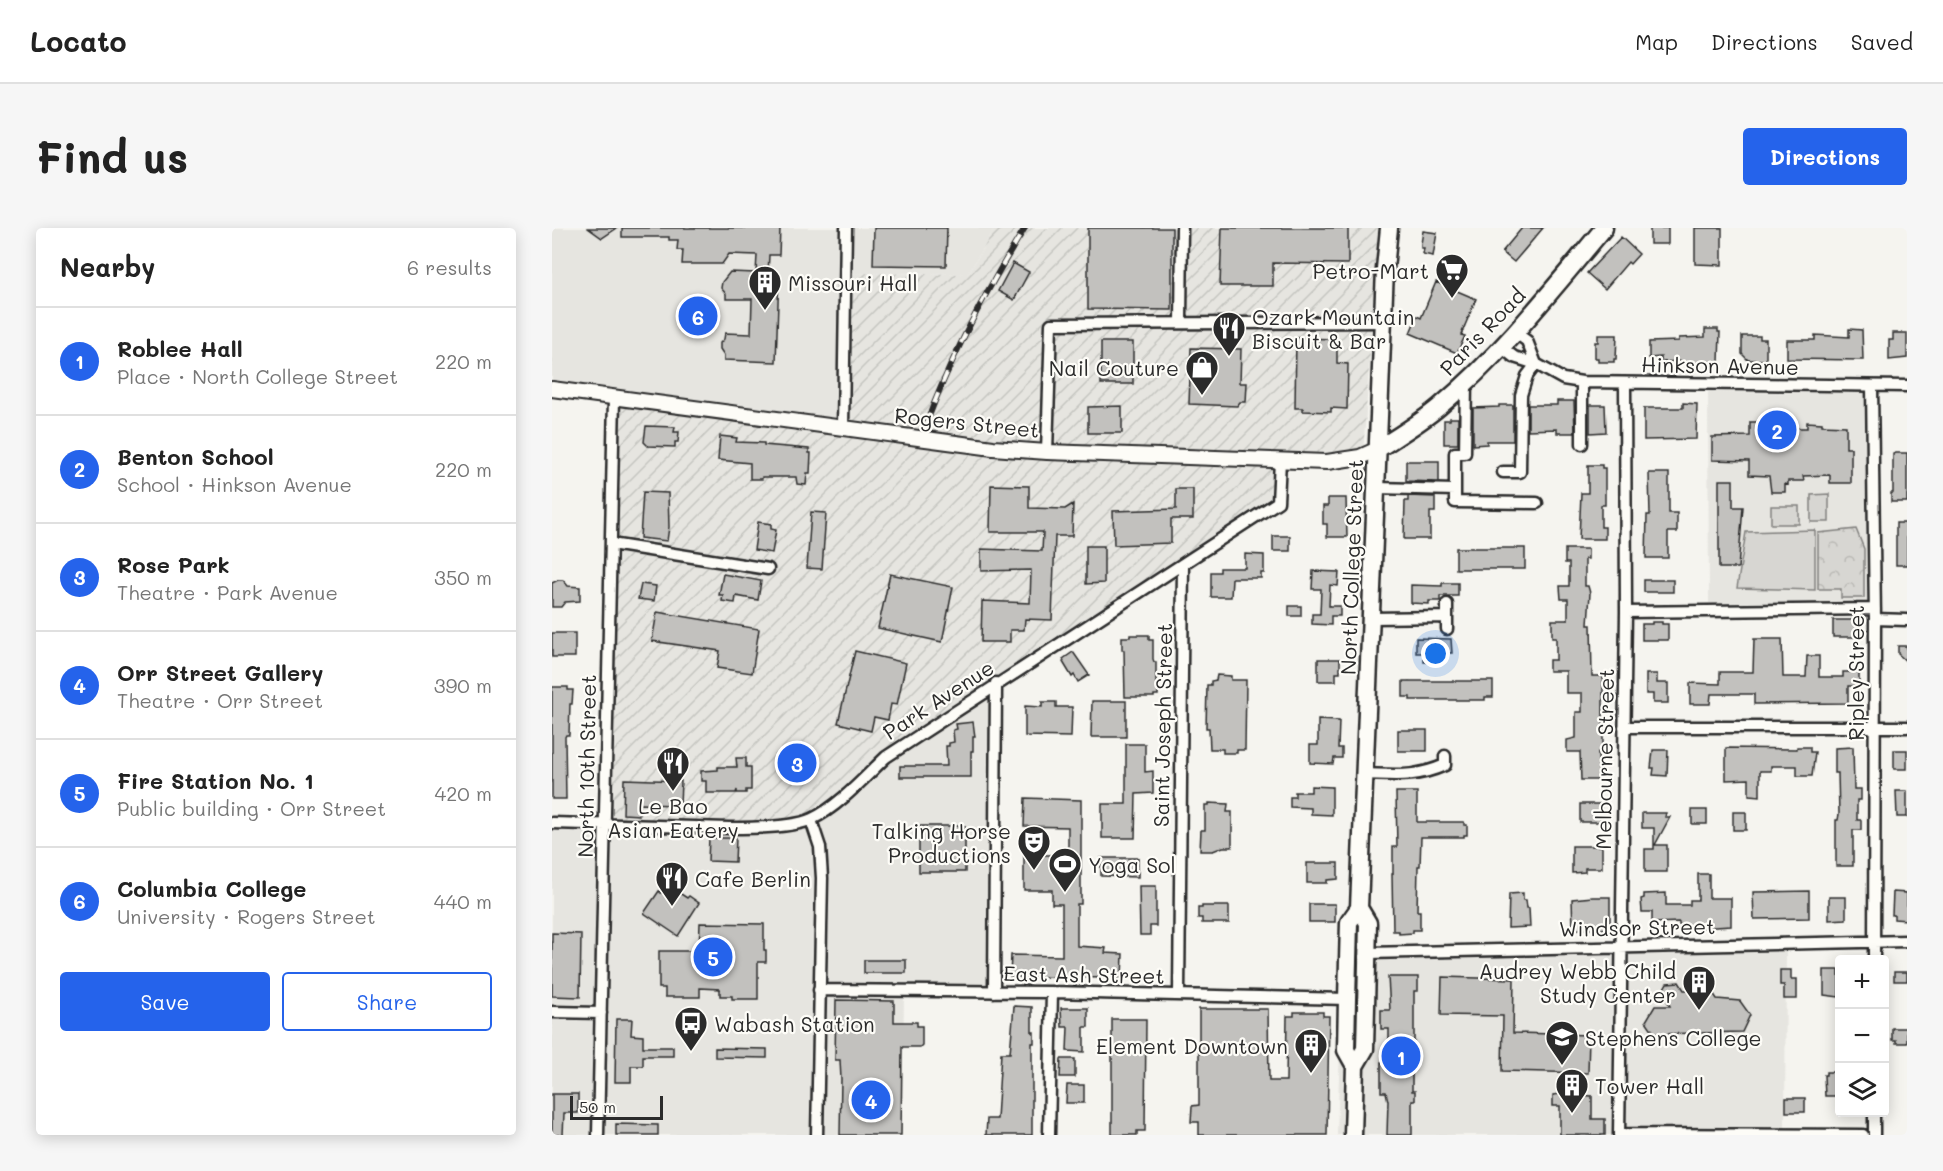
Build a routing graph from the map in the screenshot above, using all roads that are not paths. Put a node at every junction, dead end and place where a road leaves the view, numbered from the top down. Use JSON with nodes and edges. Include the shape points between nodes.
{"nodes":[{"id":1,"x":846,"y":228,"type":"edge"},
{"id":2,"x":1182,"y":228,"type":"edge"},
{"id":3,"x":1389,"y":228,"type":"edge"},
{"id":4,"x":1604,"y":228,"type":"edge"},
{"id":5,"x":1383,"y":322,"type":"junction"},
{"id":6,"x":1181,"y":323,"type":"junction"},
{"id":7,"x":1516,"y":333,"type":"junction"},
{"id":8,"x":1501,"y":347,"type":"junction"},
{"id":9,"x":1536,"y":364,"type":"junction"},
{"id":10,"x":1466,"y":381,"type":"junction"},
{"id":11,"x":1582,"y":382,"type":"junction"},
{"id":12,"x":1625,"y":383,"type":"junction"},
{"id":13,"x":1872,"y":386,"type":"junction"},
{"id":14,"x":1907,"y":386,"type":"edge"},
{"id":15,"x":552,"y":389,"type":"edge"},
{"id":16,"x":614,"y":398,"type":"junction"},
{"id":17,"x":843,"y":427,"type":"junction"},
{"id":18,"x":1582,"y":444,"type":"dead end"},
{"id":19,"x":1378,"y":449,"type":"junction"},
{"id":20,"x":1047,"y":452,"type":"junction"},
{"id":21,"x":1280,"y":460,"type":"junction"},
{"id":22,"x":1503,"y":472,"type":"dead end"},
{"id":23,"x":1377,"y":488,"type":"junction"},
{"id":24,"x":1455,"y":490,"type":"junction"},
{"id":25,"x":1537,"y":503,"type":"dead end"},
{"id":26,"x":611,"y":544,"type":"junction"},
{"id":27,"x":1184,"y":564,"type":"junction"},
{"id":28,"x":768,"y":569,"type":"dead end"},
{"id":29,"x":1447,"y":604,"type":"dead end"},
{"id":30,"x":1626,"y":612,"type":"junction"},
{"id":31,"x":1875,"y":614,"type":"junction"},
{"id":32,"x":1371,"y":618,"type":"junction"},
{"id":33,"x":1907,"y":620,"type":"edge"},
{"id":34,"x":996,"y":683,"type":"junction"},
{"id":35,"x":1624,"y":726,"type":"junction"},
{"id":36,"x":1875,"y":727,"type":"junction"},
{"id":37,"x":1907,"y":727,"type":"edge"},
{"id":38,"x":1445,"y":756,"type":"dead end"},
{"id":39,"x":1365,"y":774,"type":"junction"},
{"id":40,"x":811,"y":820,"type":"junction"},
{"id":41,"x":552,"y":823,"type":"edge"},
{"id":42,"x":604,"y":825,"type":"junction"},
{"id":43,"x":1359,"y":908,"type":"junction"},
{"id":44,"x":1874,"y":941,"type":"junction"},
{"id":45,"x":1907,"y":941,"type":"edge"},
{"id":46,"x":1623,"y":947,"type":"junction"},
{"id":47,"x":1368,"y":953,"type":"junction"},
{"id":48,"x":1874,"y":955,"type":"edge"},
{"id":49,"x":819,"y":990,"type":"junction"},
{"id":50,"x":994,"y":992,"type":"junction"},
{"id":51,"x":1052,"y":992,"type":"junction"},
{"id":52,"x":1179,"y":995,"type":"junction"},
{"id":53,"x":1347,"y":999,"type":"junction"},
{"id":54,"x":552,"y":1012,"type":"edge"},
{"id":55,"x":601,"y":1013,"type":"junction"},
{"id":56,"x":1356,"y":1066,"type":"junction"},
{"id":57,"x":1874,"y":1117,"type":"edge"},
{"id":58,"x":598,"y":1135,"type":"edge"},
{"id":59,"x":817,"y":1135,"type":"edge"},
{"id":60,"x":1048,"y":1135,"type":"edge"},
{"id":61,"x":1353,"y":1135,"type":"edge"},
{"id":62,"x":1619,"y":1135,"type":"edge"},
{"id":63,"x":1863,"y":1135,"type":"edge"},
{"id":64,"x":1874,"y":1135,"type":"edge"}],
"edges":[{"from":1,"to":17,"type":"street"},
{"from":2,"to":6,"type":"street"},
{"from":3,"to":5,"type":"main road","name":"North College Street"},
{"from":4,"to":7,"type":"main road","name":"Paris Road"},
{"from":5,"to":6,"type":"street"},
{"from":5,"to":19,"type":"main road","name":"North College Street"},
{"from":6,"to":20,"type":"street","via":[[1051,324]]},
{"from":7,"to":8,"type":"main road","name":"Paris Road"},
{"from":7,"to":9,"type":"street","via":[[1527,341]]},
{"from":8,"to":9,"type":"street","name":"Hinkson Avenue","via":[[1514,357]]},
{"from":8,"to":10,"type":"main road","name":"Paris Road"},
{"from":9,"to":11,"type":"street","name":"Hinkson Avenue","via":[[1563,379]]},
{"from":9,"to":22,"type":"street","via":[[1521,392],[1520,472]]},
{"from":10,"to":19,"type":"main road","name":"Paris Road","via":[[1438,408]]},
{"from":10,"to":24,"type":"street","via":[[1465,453],[1455,453]]},
{"from":11,"to":12,"type":"street","name":"Hinkson Avenue"},
{"from":11,"to":18,"type":"street"},
{"from":12,"to":13,"type":"street","name":"Hinkson Avenue"},
{"from":12,"to":30,"type":"street","name":"Melbourne Street"},
{"from":13,"to":14,"type":"street","name":"Hinkson Avenue"},
{"from":13,"to":31,"type":"street","name":"Ripley Street"},
{"from":15,"to":16,"type":"street","name":"Rogers Street"},
{"from":16,"to":17,"type":"street","name":"Rogers Street"},
{"from":16,"to":26,"type":"street","name":"North 10th Street"},
{"from":17,"to":20,"type":"street","name":"Rogers Street"},
{"from":19,"to":21,"type":"street","name":"Rogers Street","via":[[1360,458],[1336,461]]},
{"from":19,"to":23,"type":"main road","name":"North College Street"},
{"from":20,"to":21,"type":"street","name":"Rogers Street"},
{"from":21,"to":27,"type":"street","name":"Park Avenue","via":[[1278,502]]},
{"from":23,"to":24,"type":"street"},
{"from":23,"to":32,"type":"main road","name":"North College Street"},
{"from":24,"to":25,"type":"street","via":[[1455,502]]},
{"from":26,"to":28,"type":"street"},
{"from":26,"to":42,"type":"street","name":"North 10th Street"},
{"from":27,"to":34,"type":"street","name":"Park Avenue"},
{"from":27,"to":52,"type":"street","name":"Saint Joseph Street"},
{"from":29,"to":32,"type":"street","via":[[1447,623]]},
{"from":30,"to":31,"type":"street"},
{"from":30,"to":35,"type":"street","name":"Melbourne Street"},
{"from":31,"to":33,"type":"street"},
{"from":31,"to":36,"type":"street","name":"Ripley Street"},
{"from":32,"to":39,"type":"main road","name":"North College Street"},
{"from":34,"to":40,"type":"street","name":"Park Avenue","via":[[886,757],[848,795]]},
{"from":34,"to":50,"type":"street"},
{"from":35,"to":36,"type":"street"},
{"from":35,"to":46,"type":"street","name":"Melbourne Street"},
{"from":36,"to":37,"type":"street"},
{"from":36,"to":44,"type":"street","name":"Ripley Street"},
{"from":38,"to":39,"type":"street","via":[[1445,765],[1426,773]]},
{"from":39,"to":43,"type":"main road","name":"North College Street"},
{"from":40,"to":42,"type":"street","name":"Park Avenue","via":[[747,828]]},
{"from":40,"to":49,"type":"street","via":[[820,847],[822,878]]},
{"from":41,"to":42,"type":"street","name":"Park Avenue"},
{"from":42,"to":55,"type":"street","name":"North 10th Street"},
{"from":43,"to":47,"type":"main road","name":"North College Street","via":[[1368,923]]},
{"from":43,"to":53,"type":"main road","name":"North College Street","via":[[1349,922]]},
{"from":44,"to":45,"type":"street","name":"Windsor Street"},
{"from":44,"to":46,"type":"street","name":"Windsor Street"},
{"from":44,"to":48,"type":"street","name":"Ripley Street"},
{"from":46,"to":47,"type":"street","name":"Windsor Street"},
{"from":46,"to":62,"type":"street","name":"Melbourne Street"},
{"from":47,"to":56,"type":"main road","name":"North College Street","via":[[1365,1049]]},
{"from":49,"to":50,"type":"street","name":"East Ash Street"},
{"from":49,"to":59,"type":"street"},
{"from":50,"to":51,"type":"street","name":"East Ash Street"},
{"from":51,"to":52,"type":"street","name":"East Ash Street"},
{"from":51,"to":60,"type":"street"},
{"from":52,"to":53,"type":"street","name":"East Ash Street"},
{"from":53,"to":56,"type":"main road","name":"North College Street","via":[[1346,1050]]},
{"from":54,"to":55,"type":"street"},
{"from":55,"to":58,"type":"street","name":"North 10th Street"},
{"from":56,"to":61,"type":"main road","name":"North College Street"},
{"from":57,"to":64,"type":"street"},
{"from":62,"to":63,"type":"street"}]}
